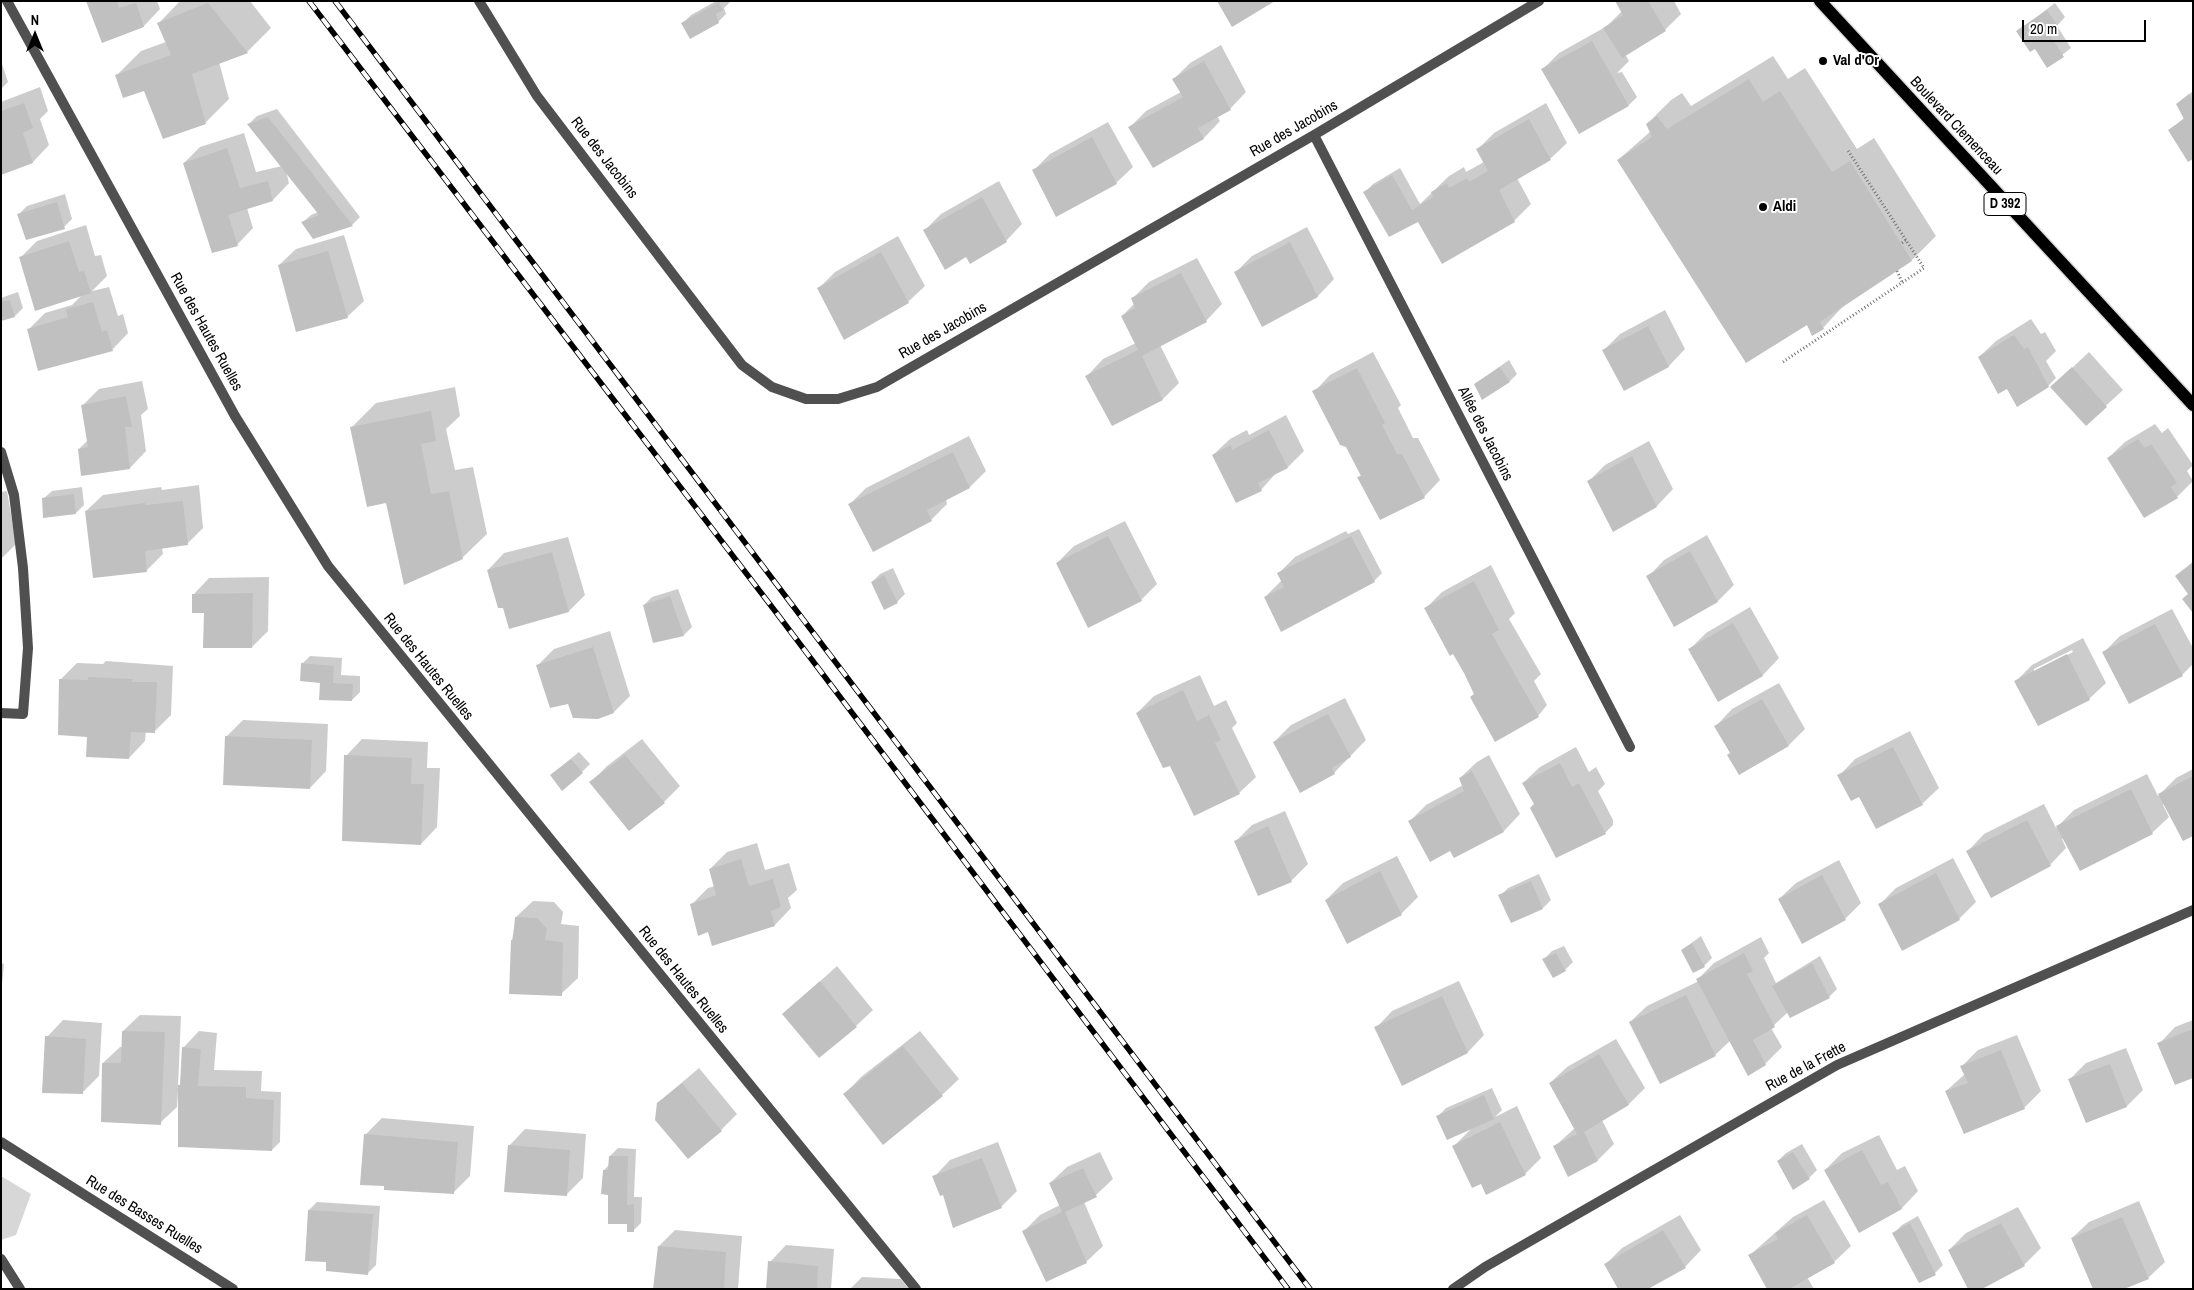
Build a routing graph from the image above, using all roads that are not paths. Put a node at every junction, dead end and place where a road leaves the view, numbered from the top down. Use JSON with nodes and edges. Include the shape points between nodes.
{"nodes":[{"id":1,"x":6,"y":1,"type":"edge"},
{"id":2,"x":478,"y":1,"type":"edge"},
{"id":3,"x":1540,"y":1,"type":"edge"},
{"id":4,"x":1820,"y":1,"type":"edge"},
{"id":5,"x":1314,"y":135,"type":"junction"},
{"id":6,"x":2193,"y":405,"type":"edge"},
{"id":7,"x":1,"y":452,"type":"edge"},
{"id":8,"x":1,"y":713,"type":"edge"},
{"id":9,"x":1630,"y":747,"type":"dead end"},
{"id":10,"x":2193,"y":910,"type":"edge"},
{"id":11,"x":1,"y":1142,"type":"edge"},
{"id":12,"x":1,"y":1259,"type":"edge"},
{"id":13,"x":20,"y":1289,"type":"edge"},
{"id":14,"x":233,"y":1289,"type":"edge"},
{"id":15,"x":916,"y":1289,"type":"edge"},
{"id":16,"x":1453,"y":1289,"type":"edge"}],
"edges":[{"from":1,"to":15,"type":"street","name":"Rue des Hautes Ruelles","via":[[235,416],[328,566]]},
{"from":2,"to":5,"type":"street","name":"Rue des Jacobins","via":[[537,96],[742,364],[772,387],[806,399],[838,399],[877,387]]},
{"from":3,"to":5,"type":"street","name":"Rue des Jacobins"},
{"from":4,"to":6,"type":"main road","name":"Boulevard Clemenceau","number":"D 392"},
{"from":5,"to":9,"type":"street","name":"Allée des Jacobins"},
{"from":7,"to":8,"type":"street","via":[[14,495],[28,648],[23,714]]},
{"from":10,"to":16,"type":"street","name":"Rue de la Frette","via":[[1838,1065],[1485,1267]]},
{"from":11,"to":14,"type":"street","name":"Rue des Basses Ruelles"},
{"from":12,"to":13,"type":"street"}]}
